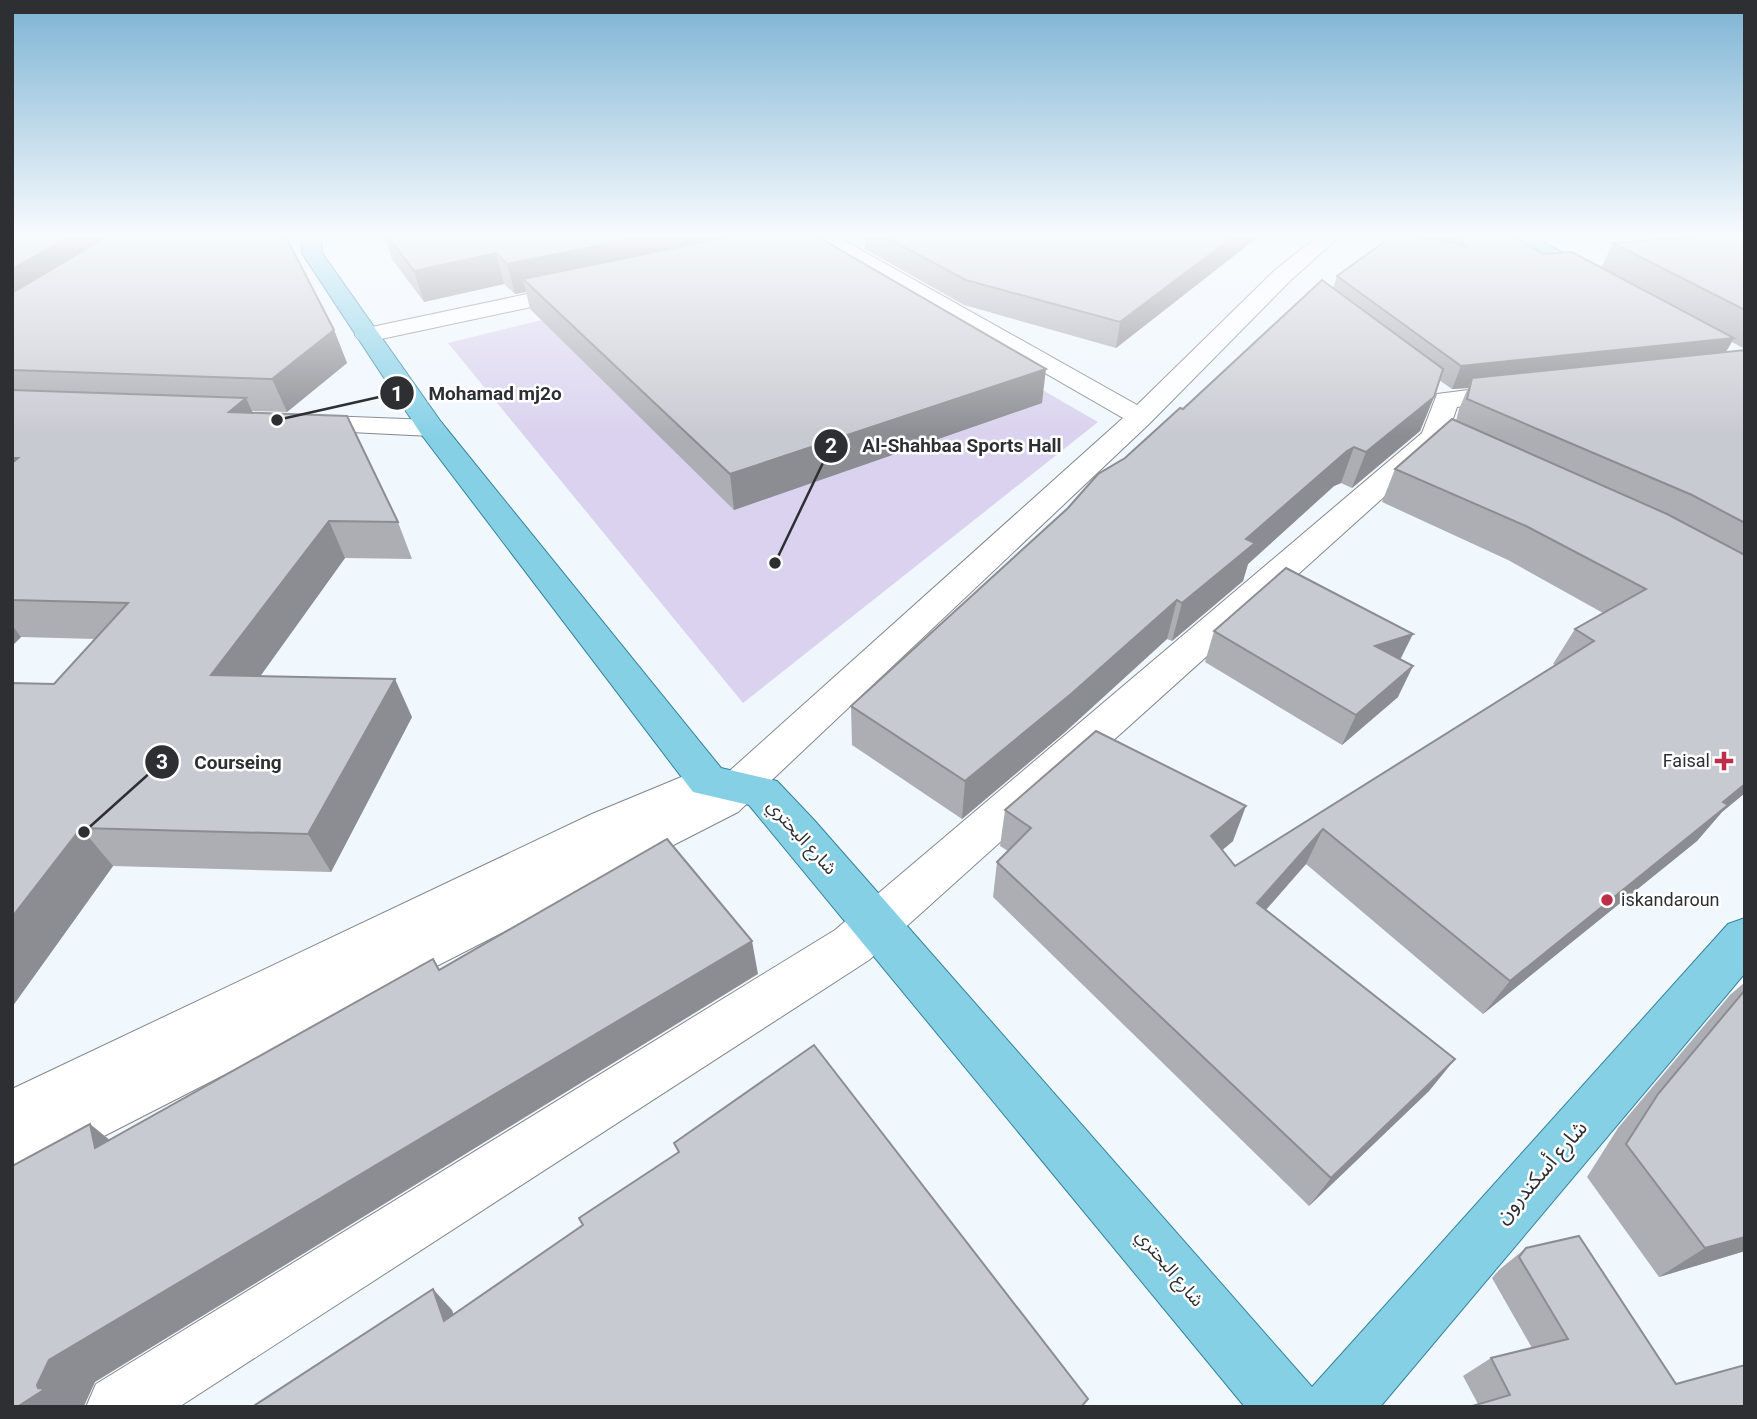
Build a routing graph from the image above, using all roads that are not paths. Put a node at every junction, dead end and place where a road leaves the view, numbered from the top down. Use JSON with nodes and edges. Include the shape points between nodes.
{"nodes":[{"id":1,"x":346,"y":303,"type":"edge"},
{"id":2,"x":516,"y":303,"type":"edge"},
{"id":3,"x":940,"y":303,"type":"edge"},
{"id":4,"x":1255,"y":303,"type":"edge"},
{"id":5,"x":367,"y":335,"type":"junction"},
{"id":6,"x":1555,"y":388,"type":"edge"},
{"id":7,"x":1140,"y":417,"type":"junction"},
{"id":8,"x":277,"y":423,"type":"edge"},
{"id":9,"x":431,"y":428,"type":"junction"},
{"id":10,"x":723,"y":784,"type":"junction"},
{"id":11,"x":876,"y":923,"type":"junction"},
{"id":12,"x":1745,"y":938,"type":"edge"},
{"id":13,"x":12,"y":1117,"type":"edge"},
{"id":14,"x":12,"y":1155,"type":"edge"},
{"id":15,"x":119,"y":1407,"type":"edge"},
{"id":16,"x":1288,"y":1407,"type":"edge"},
{"id":17,"x":1337,"y":1407,"type":"edge"}],
"edges":[{"from":1,"to":5,"type":"main road","name":"شارع البحتري"},
{"from":2,"to":5,"type":"street"},
{"from":3,"to":7,"type":"street"},
{"from":4,"to":7,"type":"street"},
{"from":5,"to":9,"type":"main road","name":"شارع البحتري"},
{"from":6,"to":11,"type":"street","via":[[1441,416]]},
{"from":7,"to":10,"type":"street"},
{"from":8,"to":9,"type":"street"},
{"from":9,"to":10,"type":"main road","name":"شارع البحتري"},
{"from":10,"to":11,"type":"main road","name":"شارع البحتري","via":[[761,792]]},
{"from":10,"to":13,"type":"street","via":[[607,826]]},
{"from":10,"to":14,"type":"street","via":[[723,801]]},
{"from":11,"to":15,"type":"street","via":[[852,945]]},
{"from":11,"to":16,"type":"main road","name":"شارع البحتري"},
{"from":12,"to":17,"type":"main road","name":"شارع أسكندرون"}]}
